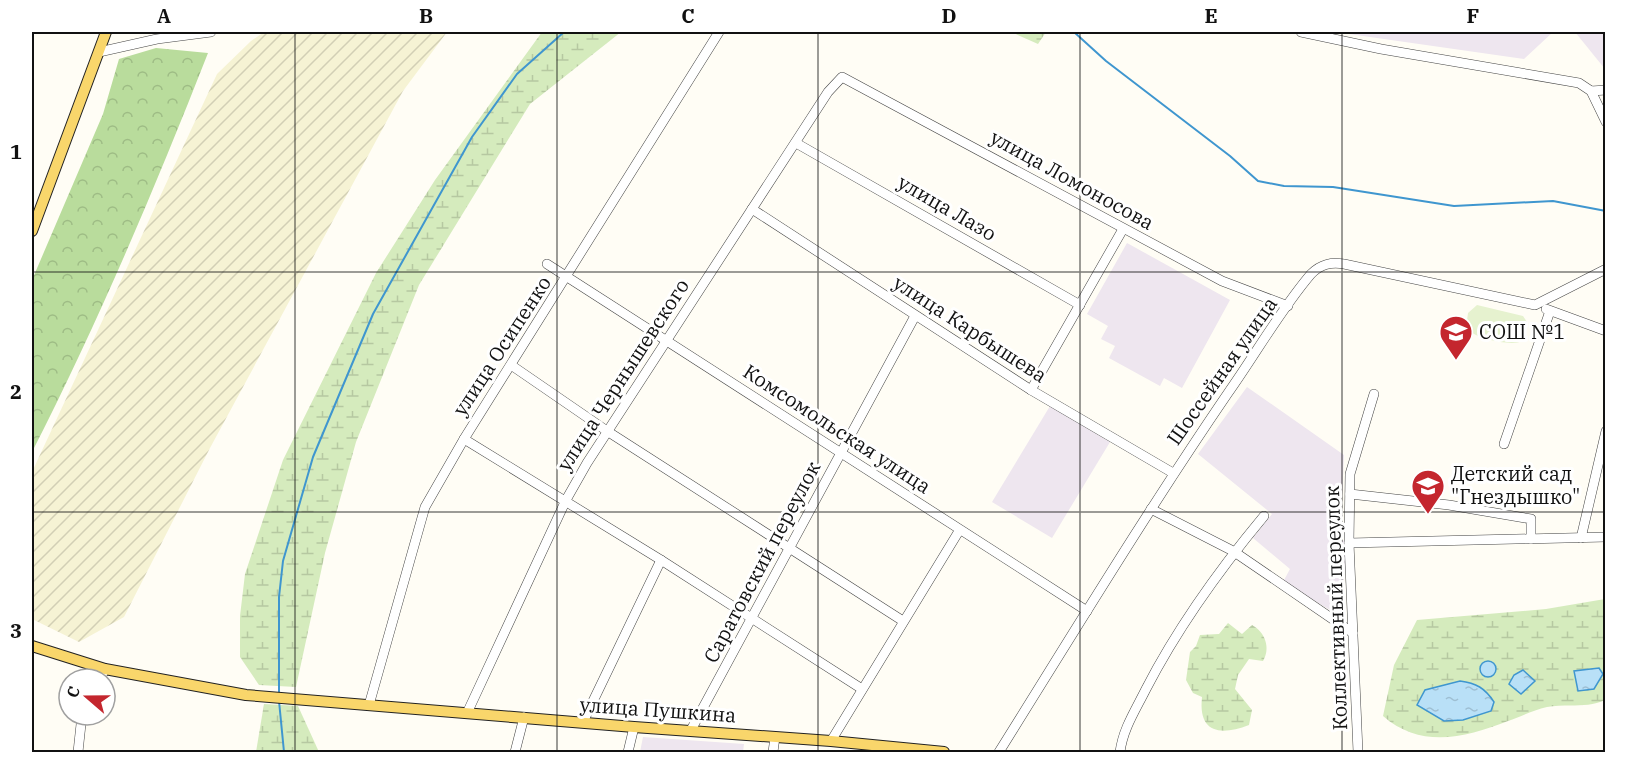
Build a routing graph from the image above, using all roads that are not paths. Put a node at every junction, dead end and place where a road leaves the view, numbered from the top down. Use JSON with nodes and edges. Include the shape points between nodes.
{"nodes":[{"id":1,"x":106,"y":32,"type":"edge"},
{"id":2,"x":211,"y":32,"type":"edge"},
{"id":3,"x":719,"y":32,"type":"edge"},
{"id":4,"x":1300,"y":32,"type":"edge"},
{"id":5,"x":99,"y":52,"type":"junction"},
{"id":6,"x":842,"y":77,"type":"joint"},
{"id":7,"x":1605,"y":90,"type":"edge"},
{"id":8,"x":1591,"y":91,"type":"junction"},
{"id":9,"x":1605,"y":122,"type":"edge"},
{"id":10,"x":796,"y":143,"type":"junction"},
{"id":11,"x":752,"y":209,"type":"junction"},
{"id":12,"x":1123,"y":230,"type":"junction"},
{"id":13,"x":32,"y":231,"type":"edge"},
{"id":14,"x":547,"y":264,"type":"dead end"},
{"id":15,"x":1605,"y":269,"type":"edge"},
{"id":16,"x":567,"y":277,"type":"junction"},
{"id":17,"x":1080,"y":305,"type":"junction"},
{"id":18,"x":1535,"y":305,"type":"junction"},
{"id":19,"x":1288,"y":306,"type":"junction"},
{"id":20,"x":1550,"y":311,"type":"junction"},
{"id":21,"x":915,"y":316,"type":"junction"},
{"id":22,"x":1605,"y":331,"type":"edge"},
{"id":23,"x":666,"y":340,"type":"junction"},
{"id":24,"x":511,"y":365,"type":"junction"},
{"id":25,"x":1031,"y":390,"type":"junction"},
{"id":26,"x":1374,"y":394,"type":"dead end"},
{"id":27,"x":607,"y":431,"type":"junction"},
{"id":28,"x":1605,"y":431,"type":"edge"},
{"id":29,"x":464,"y":439,"type":"junction"},
{"id":30,"x":1504,"y":444,"type":"dead end"},
{"id":31,"x":841,"y":453,"type":"junction"},
{"id":32,"x":1173,"y":473,"type":"junction"},
{"id":33,"x":1350,"y":494,"type":"junction"},
{"id":34,"x":566,"y":500,"type":"junction"},
{"id":35,"x":1150,"y":509,"type":"junction"},
{"id":36,"x":1264,"y":516,"type":"dead end"},
{"id":37,"x":959,"y":531,"type":"junction"},
{"id":38,"x":1605,"y":537,"type":"edge"},
{"id":39,"x":1581,"y":538,"type":"junction"},
{"id":40,"x":1531,"y":539,"type":"junction"},
{"id":41,"x":1349,"y":543,"type":"junction"},
{"id":42,"x":789,"y":548,"type":"junction"},
{"id":43,"x":1234,"y":552,"type":"junction"},
{"id":44,"x":661,"y":560,"type":"junction"},
{"id":45,"x":1087,"y":610,"type":"junction"},
{"id":46,"x":752,"y":617,"type":"junction"},
{"id":47,"x":903,"y":621,"type":"junction"},
{"id":48,"x":1353,"y":633,"type":"junction"},
{"id":49,"x":32,"y":646,"type":"edge"},
{"id":50,"x":99,"y":667,"type":"edge"},
{"id":51,"x":117,"y":671,"type":"edge"},
{"id":52,"x":862,"y":689,"type":"junction"},
{"id":53,"x":369,"y":705,"type":"junction"},
{"id":54,"x":468,"y":711,"type":"junction"},
{"id":55,"x":524,"y":717,"type":"junction"},
{"id":56,"x":583,"y":722,"type":"junction"},
{"id":57,"x":81,"y":727,"type":"edge"},
{"id":58,"x":634,"y":727,"type":"junction"},
{"id":59,"x":691,"y":730,"type":"junction"},
{"id":60,"x":775,"y":737,"type":"junction"},
{"id":61,"x":831,"y":741,"type":"junction"},
{"id":62,"x":78,"y":753,"type":"edge"},
{"id":63,"x":514,"y":753,"type":"edge"},
{"id":64,"x":628,"y":753,"type":"edge"},
{"id":65,"x":773,"y":753,"type":"edge"},
{"id":66,"x":944,"y":753,"type":"edge"},
{"id":67,"x":999,"y":753,"type":"edge"},
{"id":68,"x":1120,"y":753,"type":"edge"},
{"id":69,"x":1358,"y":753,"type":"edge"}],
"edges":[{"from":1,"to":5,"type":"main road"},
{"from":2,"to":5,"type":"street"},
{"from":3,"to":16,"type":"street","name":"улица Осипенко"},
{"from":4,"to":8,"type":"street","via":[[1579,83]]},
{"from":5,"to":13,"type":"main road"},
{"from":6,"to":10,"type":"street","name":"улица Чернышевского"},
{"from":6,"to":12,"type":"street","name":"улица Ломоносова"},
{"from":7,"to":8,"type":"street"},
{"from":8,"to":9,"type":"street"},
{"from":10,"to":11,"type":"street","name":"улица Чернышевского"},
{"from":10,"to":17,"type":"street","name":"улица Лазо"},
{"from":11,"to":21,"type":"street","name":"улица Карбышева"},
{"from":11,"to":23,"type":"street","name":"улица Чернышевского"},
{"from":12,"to":17,"type":"street"},
{"from":12,"to":19,"type":"street","name":"улица Ломоносова","via":[[1222,281]]},
{"from":14,"to":16,"type":"street","name":"Комсомольская улица"},
{"from":15,"to":18,"type":"street"},
{"from":16,"to":23,"type":"street","name":"Комсомольская улица"},
{"from":16,"to":24,"type":"street","name":"улица Осипенко"},
{"from":17,"to":25,"type":"street"},
{"from":18,"to":19,"type":"street","name":"Шоссейная улица","via":[[1334,262],[1312,273]]},
{"from":18,"to":20,"type":"street","name":"Шоссейная улица"},
{"from":19,"to":32,"type":"street","name":"Шоссейная улица"},
{"from":20,"to":22,"type":"street","name":"Шоссейная улица"},
{"from":20,"to":30,"type":"street"},
{"from":21,"to":25,"type":"street","name":"улица Карбышева"},
{"from":21,"to":31,"type":"street","name":"Саратовский переулок"},
{"from":23,"to":27,"type":"street","name":"улица Чернышевского"},
{"from":23,"to":31,"type":"street","name":"Комсомольская улица"},
{"from":24,"to":27,"type":"street"},
{"from":24,"to":29,"type":"street","name":"улица Осипенко"},
{"from":25,"to":32,"type":"street","name":"улица Карбышева"},
{"from":26,"to":33,"type":"street","name":"Коллективный переулок","via":[[1350,474]]},
{"from":27,"to":34,"type":"street","name":"улица Чернышевского"},
{"from":27,"to":42,"type":"street"},
{"from":28,"to":39,"type":"street"},
{"from":29,"to":34,"type":"street"},
{"from":29,"to":53,"type":"street","name":"улица Осипенко","via":[[425,507]]},
{"from":31,"to":37,"type":"street","name":"Комсомольская улица"},
{"from":31,"to":42,"type":"street","name":"Саратовский переулок"},
{"from":32,"to":35,"type":"street","name":"Шоссейная улица"},
{"from":33,"to":40,"type":"street","via":[[1532,519]]},
{"from":33,"to":41,"type":"street","name":"Коллективный переулок"},
{"from":34,"to":44,"type":"street"},
{"from":34,"to":54,"type":"street","name":"улица Чернышевского"},
{"from":35,"to":43,"type":"street"},
{"from":35,"to":45,"type":"street","name":"Шоссейная улица"},
{"from":36,"to":43,"type":"street"},
{"from":37,"to":45,"type":"street","name":"Комсомольская улица"},
{"from":37,"to":47,"type":"street"},
{"from":38,"to":39,"type":"street"},
{"from":39,"to":40,"type":"street"},
{"from":40,"to":41,"type":"street"},
{"from":41,"to":48,"type":"street","name":"Коллективный переулок"},
{"from":42,"to":46,"type":"street","name":"Саратовский переулок"},
{"from":42,"to":47,"type":"street"},
{"from":43,"to":48,"type":"street"},
{"from":43,"to":68,"type":"street","via":[[1169,644],[1123,733]]},
{"from":44,"to":46,"type":"street"},
{"from":44,"to":56,"type":"street"},
{"from":45,"to":67,"type":"street","name":"Шоссейная улица"},
{"from":46,"to":52,"type":"street"},
{"from":46,"to":59,"type":"street","name":"Саратовский переулок"},
{"from":47,"to":52,"type":"street"},
{"from":48,"to":69,"type":"street","name":"Коллективный переулок"},
{"from":49,"to":50,"type":"main road","name":"улица Пушкина"},
{"from":51,"to":53,"type":"main road","name":"улица Пушкина","via":[[246,695]]},
{"from":52,"to":61,"type":"street"},
{"from":53,"to":54,"type":"main road","name":"улица Пушкина"},
{"from":54,"to":55,"type":"main road","name":"улица Пушкина"},
{"from":55,"to":56,"type":"main road","name":"улица Пушкина"},
{"from":55,"to":63,"type":"street"},
{"from":56,"to":58,"type":"main road","name":"улица Пушкина"},
{"from":57,"to":62,"type":"street"},
{"from":58,"to":59,"type":"main road","name":"улица Пушкина"},
{"from":58,"to":64,"type":"street"},
{"from":59,"to":60,"type":"main road","name":"улица Пушкина"},
{"from":60,"to":61,"type":"main road","name":"улица Пушкина"},
{"from":60,"to":65,"type":"street"},
{"from":61,"to":66,"type":"main road","name":"улица Пушкина"}]}
